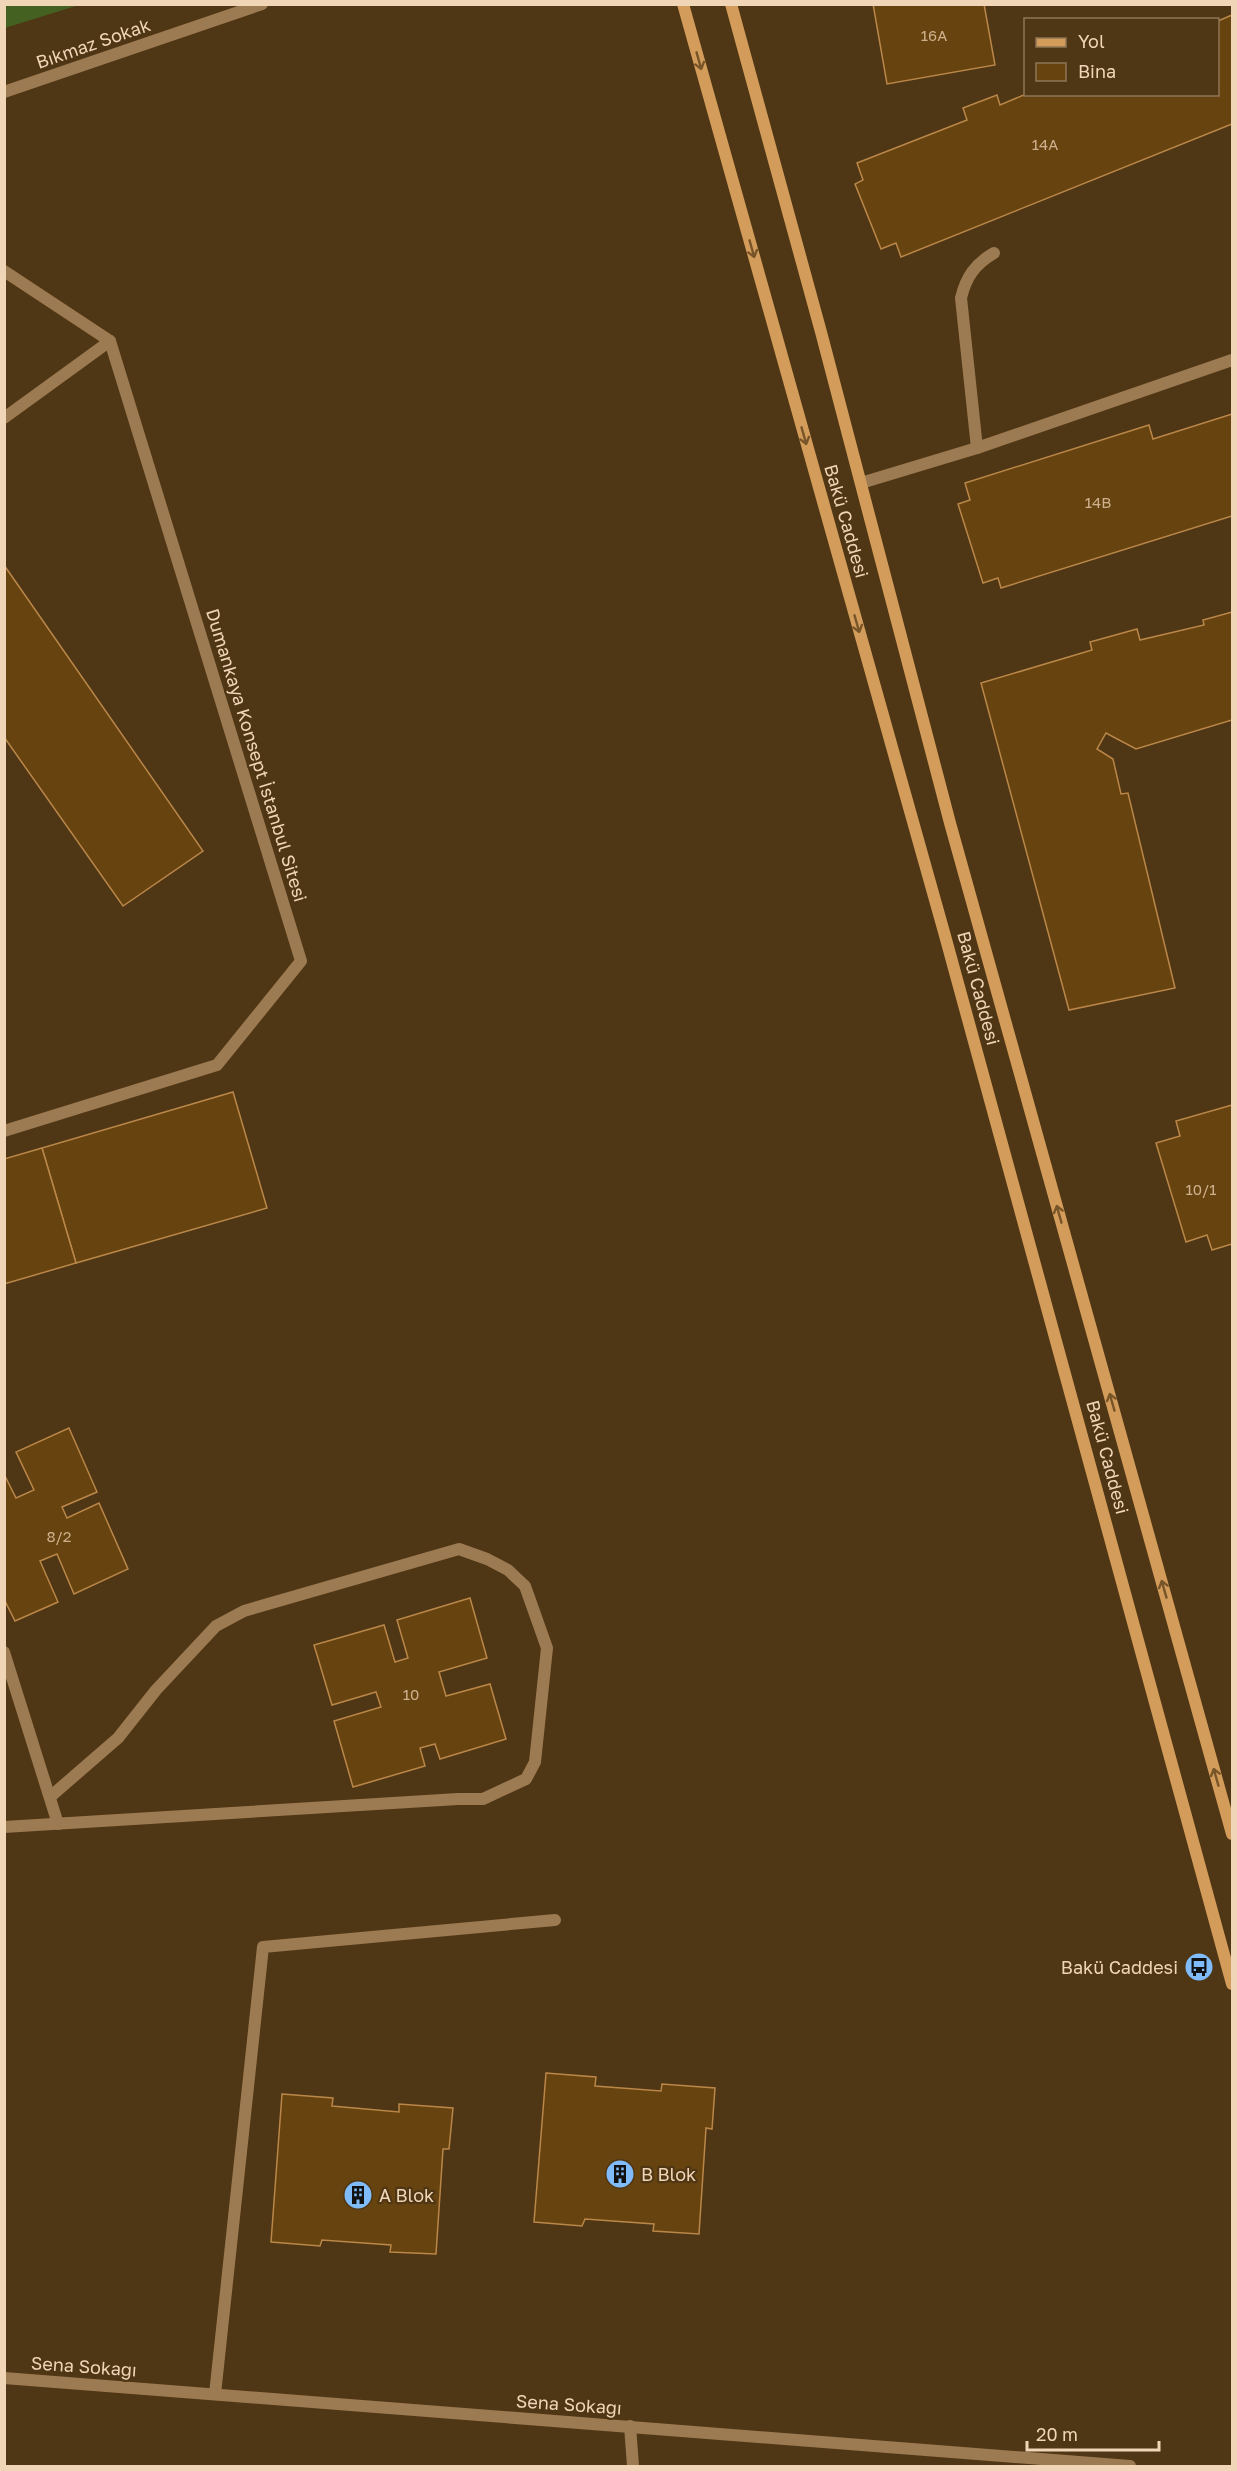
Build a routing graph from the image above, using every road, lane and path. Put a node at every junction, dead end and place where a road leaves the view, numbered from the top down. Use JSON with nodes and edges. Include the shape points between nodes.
{"nodes":[{"id":1,"x":262,"y":4,"type":"edge"},
{"id":2,"x":683,"y":4,"type":"edge"},
{"id":3,"x":731,"y":4,"type":"edge"},
{"id":4,"x":4,"y":92,"type":"edge"},
{"id":5,"x":994,"y":253,"type":"dead end"},
{"id":6,"x":4,"y":271,"type":"edge"},
{"id":7,"x":110,"y":341,"type":"junction"},
{"id":8,"x":1233,"y":360,"type":"edge"},
{"id":9,"x":4,"y":418,"type":"edge"},
{"id":10,"x":977,"y":448,"type":"junction"},
{"id":11,"x":861,"y":483,"type":"junction"},
{"id":12,"x":4,"y":1131,"type":"edge"},
{"id":13,"x":4,"y":1652,"type":"edge"},
{"id":14,"x":50,"y":1797,"type":"junction"},
{"id":15,"x":58,"y":1824,"type":"junction"},
{"id":16,"x":4,"y":1827,"type":"edge"},
{"id":17,"x":1233,"y":1834,"type":"edge"},
{"id":18,"x":555,"y":1920,"type":"dead end"},
{"id":19,"x":1233,"y":1984,"type":"edge"},
{"id":20,"x":4,"y":2378,"type":"edge"},
{"id":21,"x":215,"y":2394,"type":"junction"},
{"id":22,"x":630,"y":2426,"type":"junction"},
{"id":23,"x":633,"y":2466,"type":"edge"},
{"id":24,"x":1130,"y":2466,"type":"edge"}],
"edges":[{"from":1,"to":4,"type":"street","name":"Bıkmaz Sokak"},
{"from":2,"to":19,"type":"main road","name":"Bakü Caddesi","one_way":true,"via":[[945,932]]},
{"from":3,"to":11,"type":"main road","name":"Bakü Caddesi"},
{"from":5,"to":10,"type":"street","via":[[971,272],[961,298]]},
{"from":6,"to":7,"type":"street"},
{"from":7,"to":9,"type":"street"},
{"from":7,"to":12,"type":"street","name":"Dumankaya Konsept İstanbul Sitesi","via":[[301,961],[217,1065]]},
{"from":8,"to":10,"type":"street"},
{"from":10,"to":11,"type":"street"},
{"from":17,"to":11,"type":"main road","name":"Bakü Caddesi","one_way":true,"via":[[950,823]]},
{"from":13,"to":14,"type":"street"},
{"from":14,"to":15,"type":"street"},
{"from":14,"to":15,"type":"street","via":[[118,1738],[156,1690],[216,1626],[244,1611],[459,1549],[487,1558],[525,1586],[547,1648],[535,1762],[526,1779],[483,1799]]},
{"from":15,"to":16,"type":"street"},
{"from":18,"to":21,"type":"street","via":[[263,1947]]},
{"from":20,"to":21,"type":"street","name":"Sena Sokağı"},
{"from":21,"to":22,"type":"street","name":"Sena Sokağı"},
{"from":22,"to":23,"type":"street"},
{"from":22,"to":24,"type":"street","name":"Sena Sokağı"}]}
